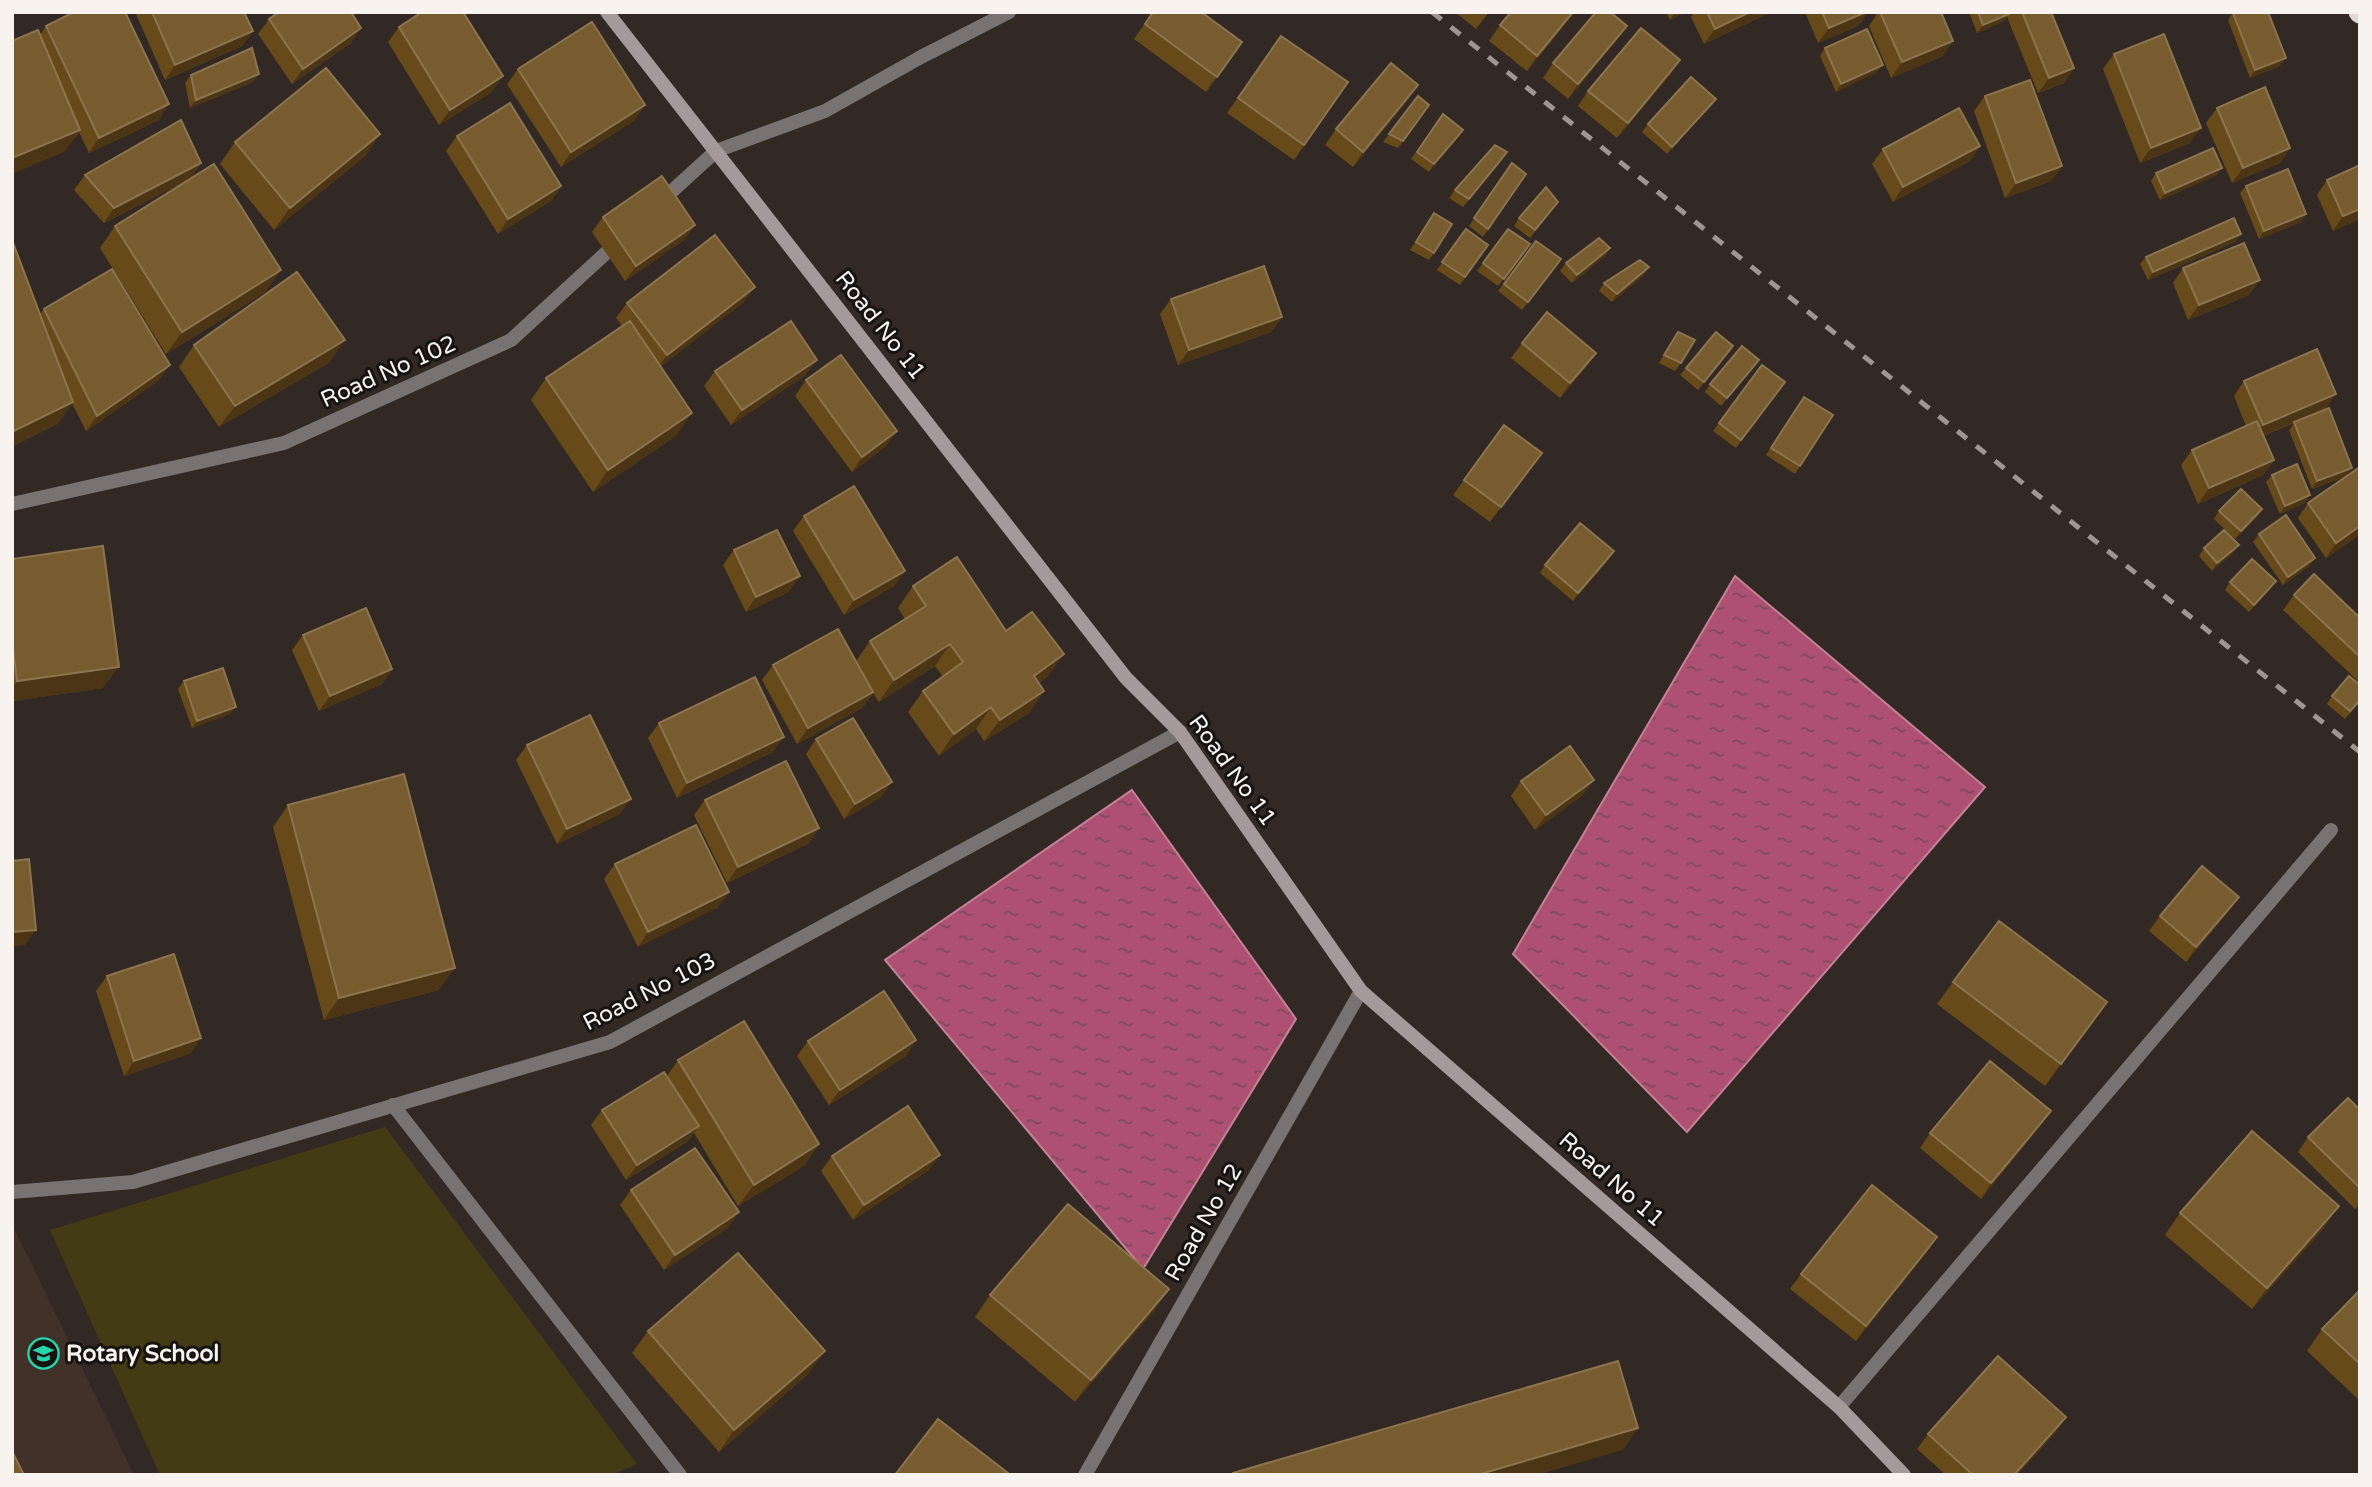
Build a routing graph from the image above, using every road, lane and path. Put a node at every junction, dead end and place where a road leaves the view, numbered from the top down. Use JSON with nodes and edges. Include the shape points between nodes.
{"nodes":[{"id":1,"x":607,"y":12,"type":"edge"},
{"id":2,"x":1009,"y":12,"type":"edge"},
{"id":3,"x":716,"y":151,"type":"junction"},
{"id":4,"x":12,"y":504,"type":"edge"},
{"id":5,"x":1180,"y":732,"type":"junction"},
{"id":6,"x":2331,"y":830,"type":"dead end"},
{"id":7,"x":1361,"y":991,"type":"junction"},
{"id":8,"x":393,"y":1105,"type":"junction"},
{"id":9,"x":12,"y":1192,"type":"edge"},
{"id":10,"x":1839,"y":1407,"type":"junction"},
{"id":11,"x":680,"y":1475,"type":"edge"},
{"id":12,"x":1085,"y":1475,"type":"edge"},
{"id":13,"x":1903,"y":1475,"type":"edge"}],
"edges":[{"from":1,"to":3,"type":"street","name":"Road No 11"},
{"from":2,"to":3,"type":"street","via":[[825,111]]},
{"from":3,"to":4,"type":"street","name":"Road No 102","via":[[511,340],[284,443]]},
{"from":3,"to":5,"type":"street","name":"Road No 11","via":[[1126,678]]},
{"from":5,"to":7,"type":"street","name":"Road No 11"},
{"from":5,"to":8,"type":"street","name":"Road No 103","via":[[610,1042]]},
{"from":6,"to":10,"type":"street"},
{"from":7,"to":10,"type":"street","name":"Road No 11"},
{"from":7,"to":12,"type":"street","name":"Road No 12"},
{"from":8,"to":9,"type":"street","name":"Road No 103","via":[[133,1182]]},
{"from":8,"to":11,"type":"street"},
{"from":10,"to":13,"type":"street","name":"Road No 11"}]}
